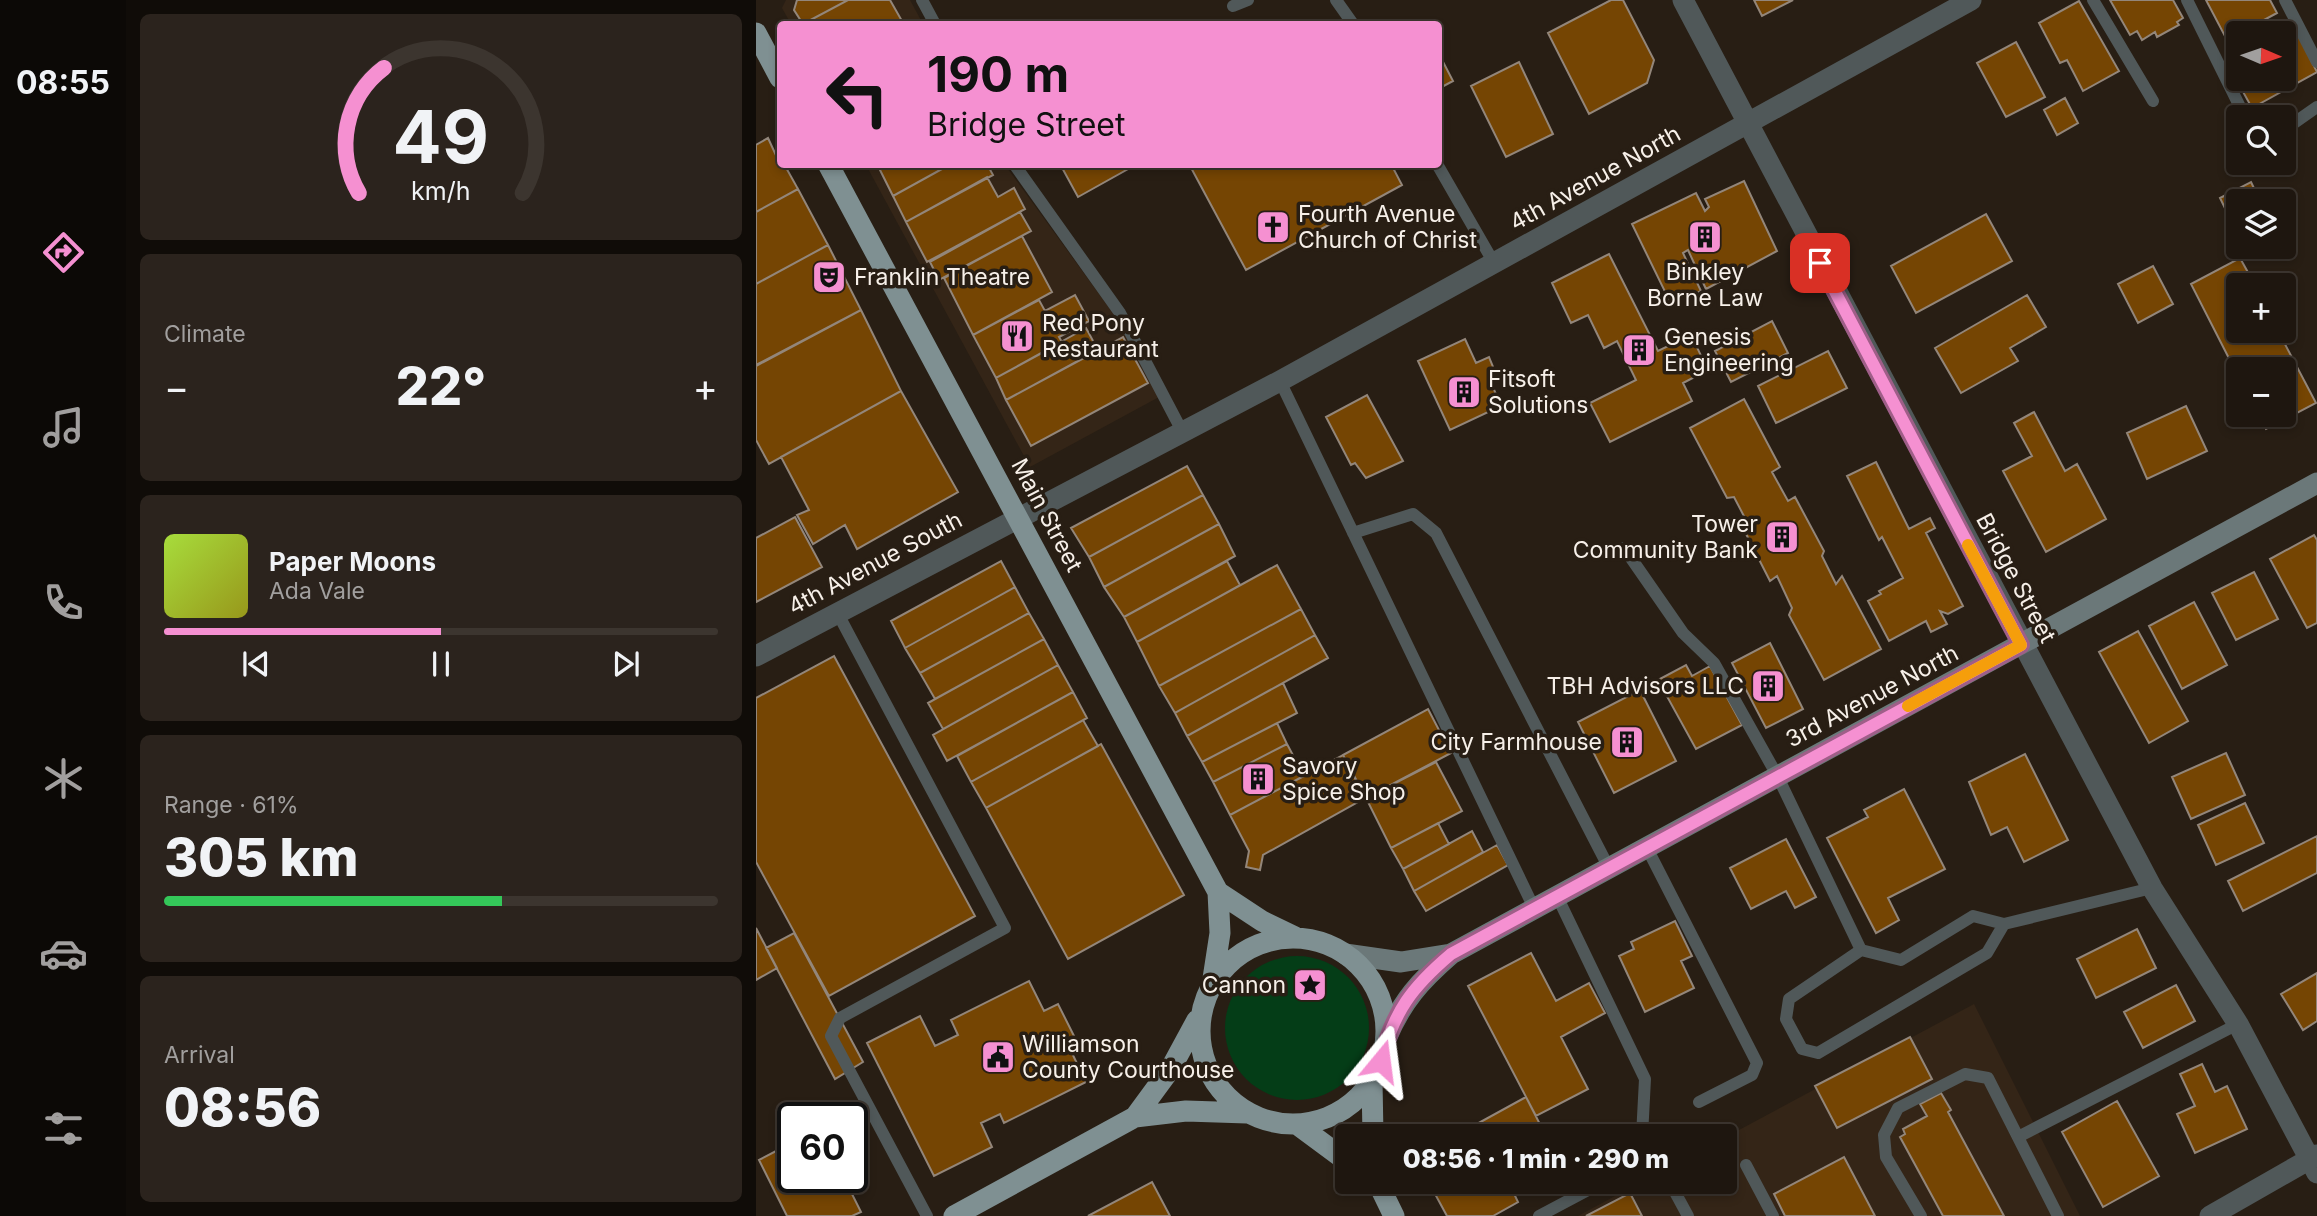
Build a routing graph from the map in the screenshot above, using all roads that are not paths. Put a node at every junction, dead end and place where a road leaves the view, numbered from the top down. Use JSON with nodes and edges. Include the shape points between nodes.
{"nodes":[{"id":1,"x":922,"y":0,"type":"edge"},
{"id":2,"x":1248,"y":0,"type":"edge"},
{"id":3,"x":1336,"y":0,"type":"edge"},
{"id":4,"x":1683,"y":0,"type":"edge"},
{"id":5,"x":1971,"y":0,"type":"edge"},
{"id":6,"x":2093,"y":0,"type":"edge"},
{"id":7,"x":2187,"y":0,"type":"edge"},
{"id":8,"x":2285,"y":0,"type":"edge"},
{"id":9,"x":1233,"y":6,"type":"dead end"},
{"id":10,"x":933,"y":21,"type":"edge"},
{"id":11,"x":1351,"y":21,"type":"edge"},
{"id":12,"x":756,"y":33,"type":"edge"},
{"id":13,"x":2317,"y":62,"type":"edge"},
{"id":14,"x":777,"y":72,"type":"edge"},
{"id":15,"x":2153,"y":101,"type":"dead end"},
{"id":16,"x":2239,"y":105,"type":"edge"},
{"id":17,"x":2317,"y":107,"type":"edge"},
{"id":18,"x":2296,"y":122,"type":"edge"},
{"id":19,"x":1747,"y":125,"type":"junction"},
{"id":20,"x":830,"y":168,"type":"edge"},
{"id":21,"x":1016,"y":168,"type":"edge"},
{"id":22,"x":1439,"y":168,"type":"edge"},
{"id":23,"x":1494,"y":263,"type":"junction"},
{"id":24,"x":1280,"y":381,"type":"junction"},
{"id":25,"x":1182,"y":431,"type":"junction"},
{"id":26,"x":2317,"y":483,"type":"edge"},
{"id":27,"x":1020,"y":518,"type":"junction"},
{"id":28,"x":1353,"y":534,"type":"junction"},
{"id":29,"x":1624,"y":548,"type":"dead end"},
{"id":30,"x":837,"y":612,"type":"junction"},
{"id":31,"x":2021,"y":645,"type":"junction"},
{"id":32,"x":756,"y":656,"type":"edge"},
{"id":33,"x":1778,"y":777,"type":"junction"},
{"id":34,"x":1647,"y":848,"type":"junction"},
{"id":35,"x":1609,"y":868,"type":"junction"},
{"id":36,"x":2152,"y":888,"type":"junction"},
{"id":37,"x":1218,"y":892,"type":"junction"},
{"id":38,"x":1557,"y":896,"type":"junction"},
{"id":39,"x":1534,"y":908,"type":"junction"},
{"id":40,"x":2004,"y":925,"type":"junction"},
{"id":41,"x":1297,"y":938,"type":"junction"},
{"id":42,"x":1861,"y":950,"type":"junction"},
{"id":43,"x":1345,"y":954,"type":"junction"},
{"id":44,"x":1451,"y":954,"type":"junction"},
{"id":45,"x":1208,"y":993,"type":"junction"},
{"id":46,"x":2238,"y":1024,"type":"junction"},
{"id":47,"x":1386,"y":1039,"type":"junction"},
{"id":48,"x":1372,"y":1081,"type":"junction"},
{"id":49,"x":1699,"y":1102,"type":"dead end"},
{"id":50,"x":1247,"y":1113,"type":"junction"},
{"id":51,"x":1135,"y":1117,"type":"junction"},
{"id":52,"x":1373,"y":1124,"type":"edge"},
{"id":53,"x":1643,"y":1124,"type":"edge"},
{"id":54,"x":1298,"y":1125,"type":"junction"},
{"id":55,"x":2018,"y":1137,"type":"junction"},
{"id":56,"x":1335,"y":1152,"type":"edge"},
{"id":57,"x":2314,"y":1162,"type":"edge"},
{"id":58,"x":1746,"y":1165,"type":"dead end"},
{"id":59,"x":1382,"y":1194,"type":"edge"},
{"id":60,"x":1578,"y":1194,"type":"edge"},
{"id":61,"x":1676,"y":1194,"type":"edge"},
{"id":62,"x":1538,"y":1213,"type":"edge"},
{"id":63,"x":927,"y":1216,"type":"edge"},
{"id":64,"x":954,"y":1216,"type":"edge"},
{"id":65,"x":1394,"y":1216,"type":"edge"},
{"id":66,"x":1688,"y":1216,"type":"edge"},
{"id":67,"x":1773,"y":1216,"type":"edge"},
{"id":68,"x":1921,"y":1216,"type":"edge"},
{"id":69,"x":2058,"y":1216,"type":"edge"},
{"id":70,"x":2210,"y":1216,"type":"edge"}],
"edges":[{"from":1,"to":10,"type":"lane"},
{"from":2,"to":9,"type":"lane"},
{"from":3,"to":11,"type":"lane"},
{"from":4,"to":19,"type":"street","name":"Bridge Street"},
{"from":5,"to":19,"type":"street","name":"4th Avenue North"},
{"from":6,"to":15,"type":"lane"},
{"from":7,"to":16,"type":"lane"},
{"from":8,"to":13,"type":"lane"},
{"from":12,"to":14,"type":"main road"},
{"from":17,"to":18,"type":"lane"},
{"from":19,"to":23,"type":"street","name":"4th Avenue North"},
{"from":19,"to":31,"type":"street","name":"Bridge Street"},
{"from":20,"to":27,"type":"main road","name":"Main Street"},
{"from":21,"to":25,"type":"lane","via":[[1121,313]]},
{"from":22,"to":23,"type":"lane"},
{"from":23,"to":24,"type":"street","name":"4th Avenue North"},
{"from":24,"to":25,"type":"street","name":"4th Avenue North"},
{"from":24,"to":28,"type":"lane"},
{"from":25,"to":27,"type":"street","name":"4th Avenue North"},
{"from":26,"to":31,"type":"main road","name":"3rd Avenue North"},
{"from":27,"to":30,"type":"street","name":"4th Avenue South"},
{"from":27,"to":37,"type":"main road","name":"Main Street"},
{"from":28,"to":35,"type":"lane","via":[[1413,514],[1436,533]]},
{"from":28,"to":39,"type":"lane"},
{"from":29,"to":33,"type":"lane","via":[[1683,633],[1714,663]]},
{"from":30,"to":32,"type":"street","name":"4th Avenue South"},
{"from":30,"to":63,"type":"lane","via":[[1005,928],[840,1018],[831,1036]]},
{"from":31,"to":33,"type":"main road","name":"3rd Avenue North"},
{"from":31,"to":36,"type":"street","name":"Bridge Street"},
{"from":33,"to":34,"type":"main road","name":"3rd Avenue North"},
{"from":33,"to":42,"type":"lane"},
{"from":34,"to":35,"type":"main road","name":"3rd Avenue North"},
{"from":34,"to":49,"type":"lane","via":[[1757,1063],[1752,1074]]},
{"from":35,"to":38,"type":"main road","name":"3rd Avenue North"},
{"from":36,"to":40,"type":"lane"},
{"from":36,"to":46,"type":"street","name":"Bridge Street"},
{"from":37,"to":41,"type":"main road","name":"Main Street"},
{"from":37,"to":45,"type":"main road","name":"Main Street","via":[[1220,933]]},
{"from":38,"to":39,"type":"main road","name":"3rd Avenue North"},
{"from":38,"to":53,"type":"lane","via":[[1645,1079]]},
{"from":39,"to":44,"type":"main road","name":"3rd Avenue North"},
{"from":40,"to":42,"type":"lane","via":[[1973,916],[1901,960]]},
{"from":40,"to":42,"type":"lane","via":[[1987,953],[1818,1053],[1802,1049],[1786,1019],[1789,999]]},
{"from":41,"to":43,"type":"main road","via":[[1322,942]]},
{"from":41,"to":45,"type":"main road","via":[[1271,940],[1249,949],[1228,964]]},
{"from":43,"to":44,"type":"main road","name":"3rd Avenue North","via":[[1401,962]]},
{"from":43,"to":47,"type":"main road","via":[[1378,992]]},
{"from":44,"to":47,"type":"main road","name":"3rd Avenue North","via":[[1416,986]]},
{"from":45,"to":50,"type":"main road","via":[[1200,1033],[1206,1065],[1222,1093]]},
{"from":45,"to":51,"type":"main road","via":[[1171,1068]]},
{"from":46,"to":55,"type":"lane"},
{"from":46,"to":57,"type":"street","name":"Bridge Street"},
{"from":47,"to":48,"type":"main road"},
{"from":48,"to":52,"type":"main road"},
{"from":48,"to":54,"type":"main road","via":[[1337,1114]]},
{"from":50,"to":51,"type":"main road","via":[[1186,1111]]},
{"from":50,"to":54,"type":"main road"},
{"from":51,"to":64,"type":"main road"},
{"from":54,"to":56,"type":"main road"},
{"from":55,"to":68,"type":"lane","via":[[1988,1078],[1965,1074],[1898,1108],[1884,1135],[1885,1157]]},
{"from":55,"to":69,"type":"lane"},
{"from":57,"to":70,"type":"street"},
{"from":58,"to":67,"type":"lane"},
{"from":59,"to":65,"type":"main road"},
{"from":60,"to":62,"type":"lane"},
{"from":61,"to":66,"type":"lane"}]}
